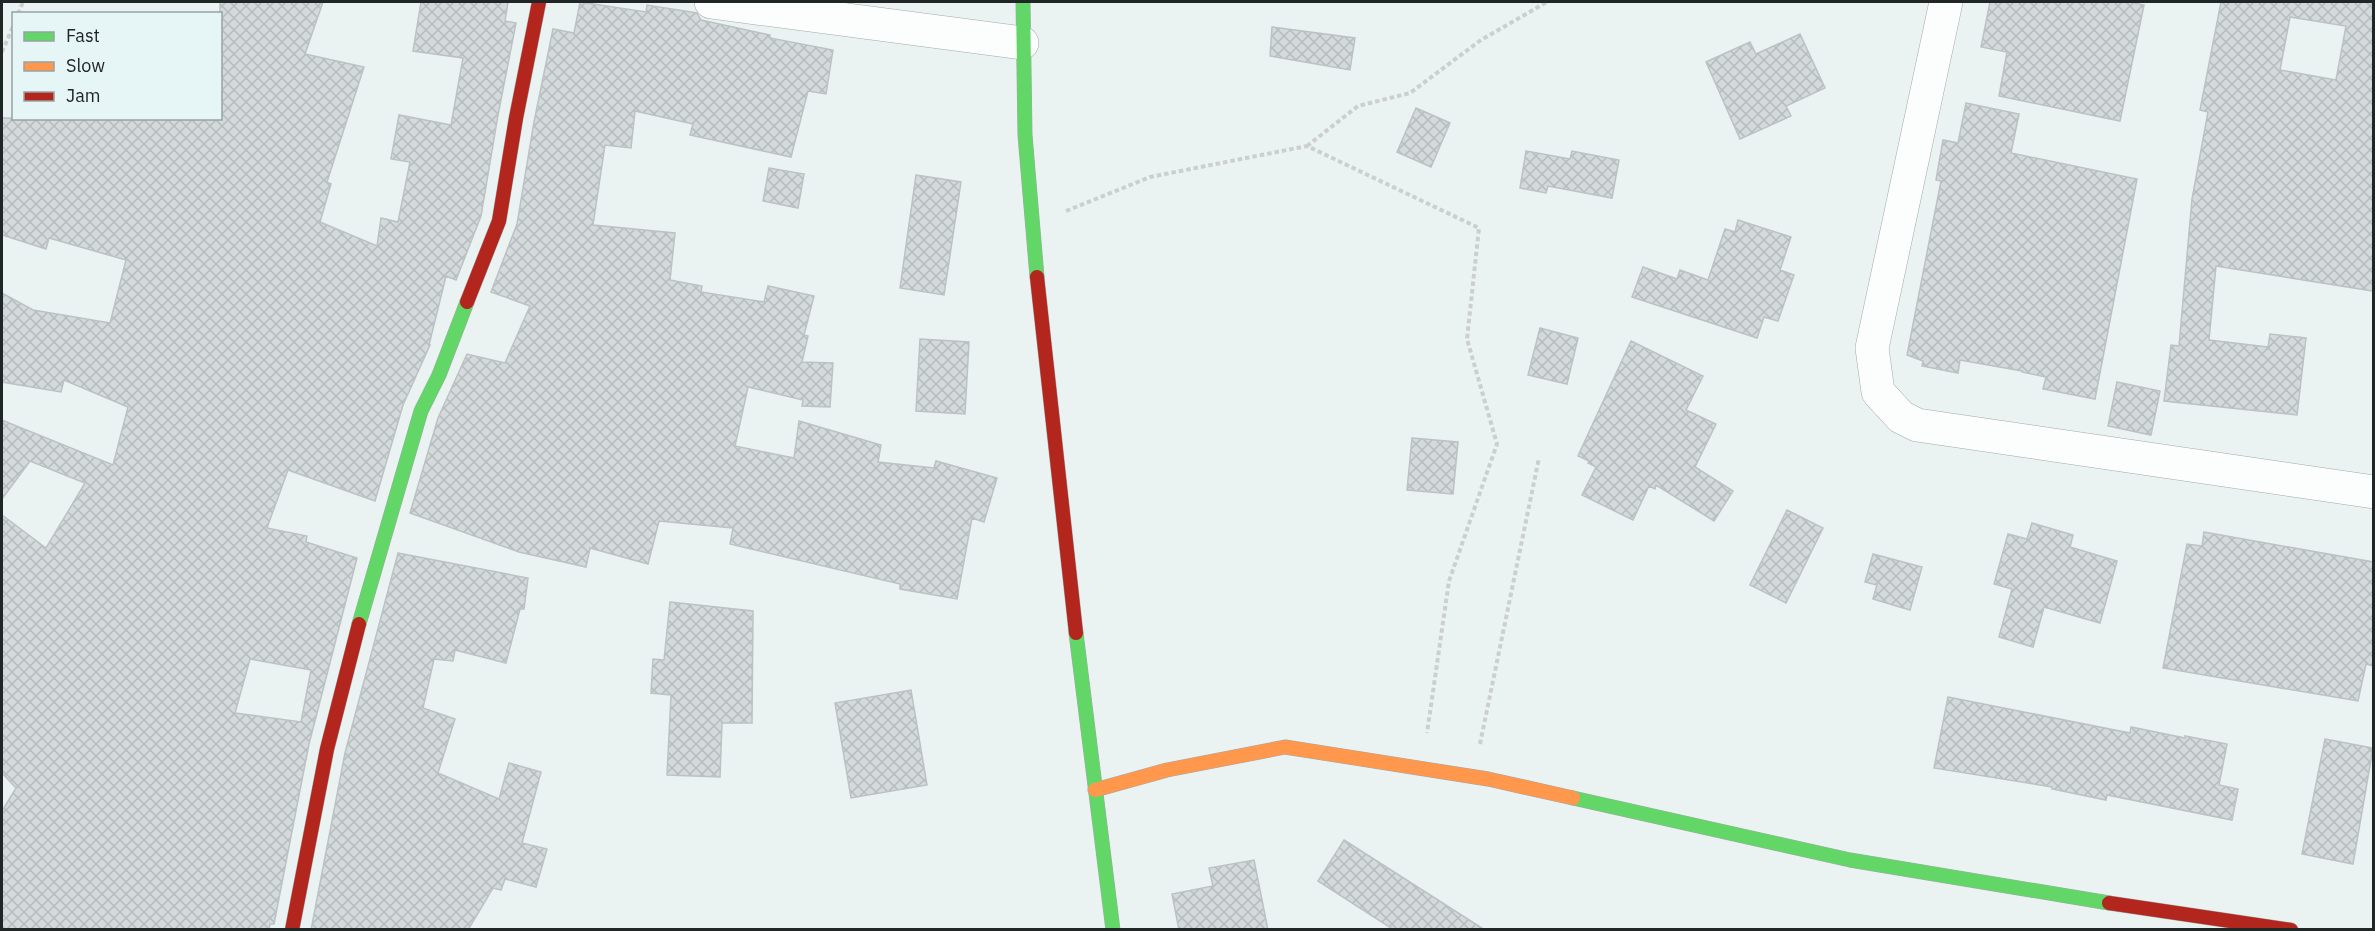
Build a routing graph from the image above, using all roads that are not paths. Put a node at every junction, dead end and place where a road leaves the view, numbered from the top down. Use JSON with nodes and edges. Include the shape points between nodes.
{"nodes":[{"id":1,"x":539,"y":2,"type":"edge"},
{"id":2,"x":711,"y":2,"type":"edge"},
{"id":3,"x":1023,"y":2,"type":"edge"},
{"id":4,"x":1946,"y":2,"type":"edge"},
{"id":5,"x":1022,"y":43,"type":"junction"},
{"id":6,"x":2373,"y":492,"type":"edge"},
{"id":7,"x":1095,"y":790,"type":"junction"},
{"id":8,"x":2212,"y":924,"type":"edge"},
{"id":9,"x":292,"y":930,"type":"edge"},
{"id":10,"x":1113,"y":930,"type":"edge"},
{"id":11,"x":2291,"y":930,"type":"edge"}],
"edges":[{"from":1,"to":9,"type":"street","via":[[499,221],[421,411],[374,567],[327,748]]},
{"from":2,"to":5,"type":"street"},
{"from":3,"to":5,"type":"street"},
{"from":4,"to":6,"type":"street","via":[[1872,348],[1878,392],[1901,417],[1917,425]]},
{"from":5,"to":7,"type":"street","via":[[1032,226],[1060,509]]},
{"from":7,"to":8,"type":"street","via":[[1167,770],[1285,747],[1473,777],[1850,861]]},
{"from":7,"to":10,"type":"street"},
{"from":8,"to":11,"type":"street"}]}
